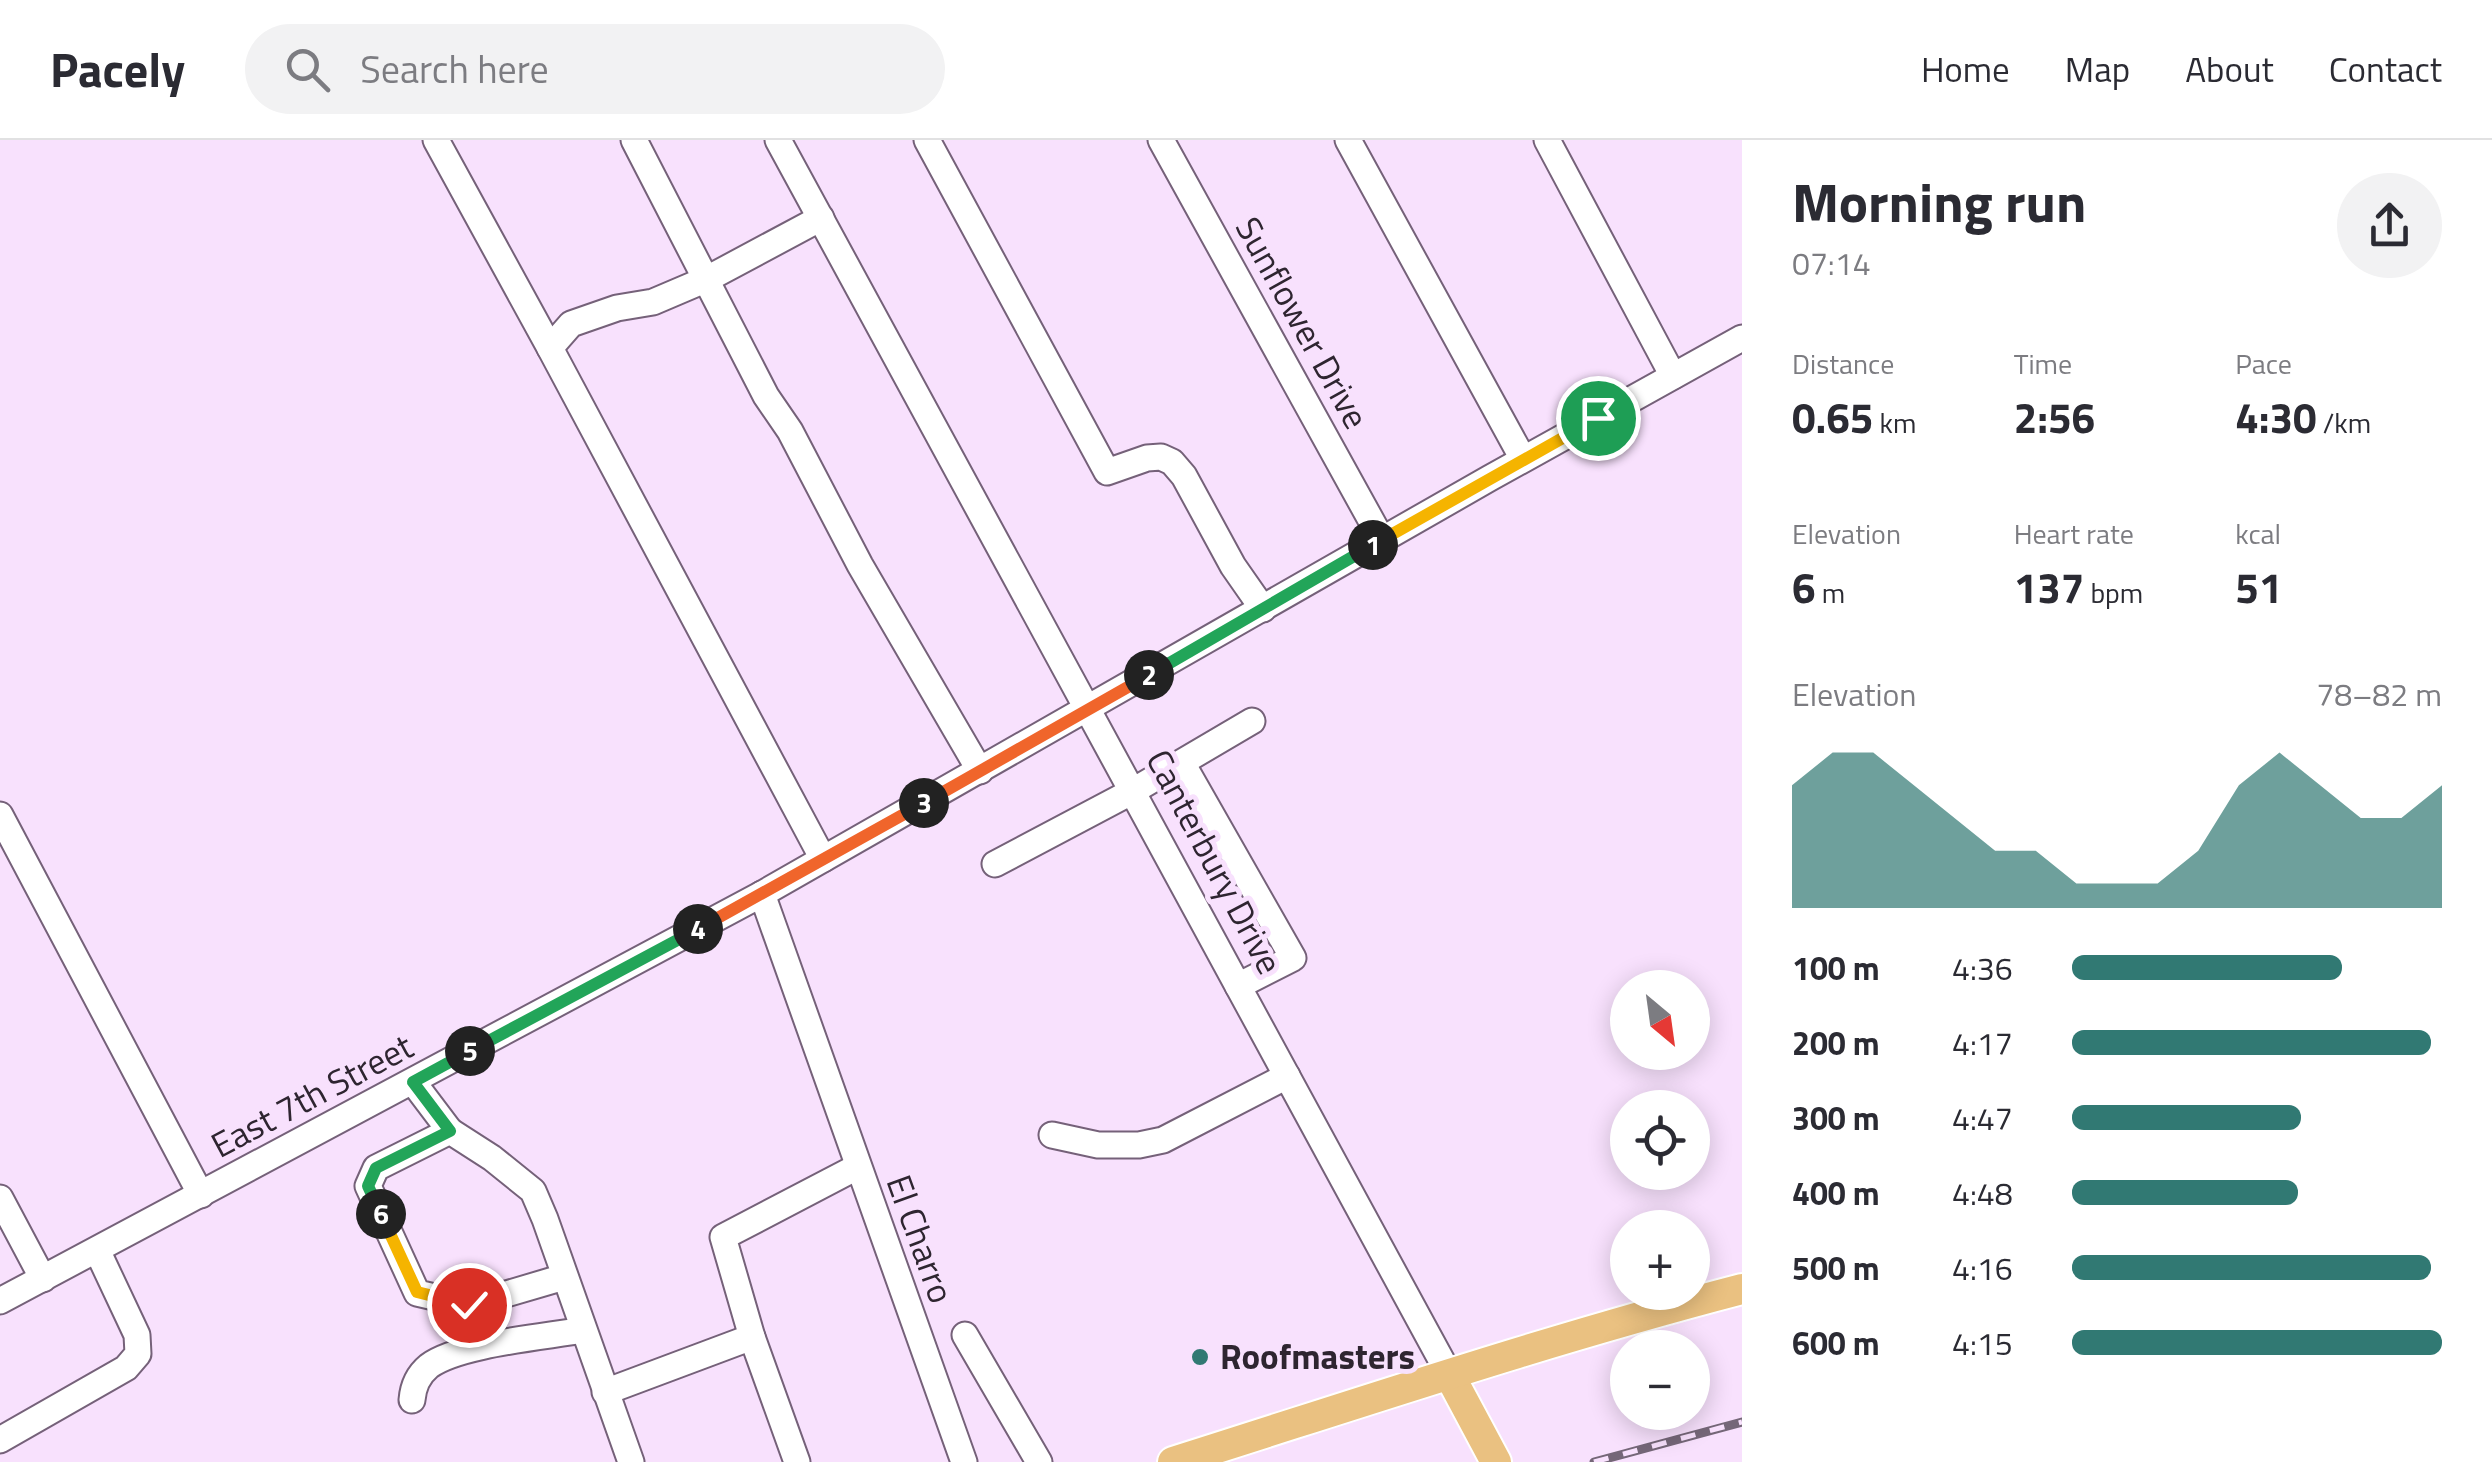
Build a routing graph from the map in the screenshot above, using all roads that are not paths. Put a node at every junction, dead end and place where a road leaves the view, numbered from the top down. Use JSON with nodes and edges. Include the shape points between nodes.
{"nodes":[{"id":1,"x":436,"y":140,"type":"edge"},
{"id":2,"x":634,"y":140,"type":"edge"},
{"id":3,"x":778,"y":140,"type":"edge"},
{"id":4,"x":927,"y":140,"type":"edge"},
{"id":5,"x":1162,"y":140,"type":"edge"},
{"id":6,"x":1348,"y":140,"type":"edge"},
{"id":7,"x":1547,"y":140,"type":"edge"},
{"id":8,"x":821,"y":218,"type":"junction"},
{"id":9,"x":708,"y":279,"type":"junction"},
{"id":10,"x":1742,"y":338,"type":"edge"},
{"id":11,"x":550,"y":348,"type":"junction"},
{"id":12,"x":1673,"y":376,"type":"junction"},
{"id":13,"x":1524,"y":459,"type":"junction"},
{"id":14,"x":1382,"y":540,"type":"junction"},
{"id":15,"x":1262,"y":609,"type":"junction"},
{"id":16,"x":1088,"y":710,"type":"junction"},
{"id":17,"x":1252,"y":721,"type":"dead end"},
{"id":18,"x":1182,"y":762,"type":"junction"},
{"id":19,"x":980,"y":771,"type":"junction"},
{"id":20,"x":1133,"y":791,"type":"junction"},
{"id":21,"x":0,"y":815,"type":"edge"},
{"id":22,"x":823,"y":859,"type":"junction"},
{"id":23,"x":995,"y":864,"type":"dead end"},
{"id":24,"x":762,"y":894,"type":"junction"},
{"id":25,"x":1238,"y":986,"type":"junction"},
{"id":26,"x":1287,"y":1076,"type":"junction"},
{"id":27,"x":413,"y":1082,"type":"junction"},
{"id":28,"x":450,"y":1131,"type":"junction"},
{"id":29,"x":1052,"y":1135,"type":"dead end"},
{"id":30,"x":857,"y":1167,"type":"junction"},
{"id":31,"x":201,"y":1195,"type":"junction"},
{"id":32,"x":0,"y":1198,"type":"edge"},
{"id":33,"x":97,"y":1250,"type":"junction"},
{"id":34,"x":564,"y":1277,"type":"junction"},
{"id":35,"x":43,"y":1278,"type":"junction"},
{"id":36,"x":1742,"y":1289,"type":"edge"},
{"id":37,"x":0,"y":1302,"type":"edge"},
{"id":38,"x":583,"y":1330,"type":"junction"},
{"id":39,"x":965,"y":1335,"type":"dead end"},
{"id":40,"x":752,"y":1337,"type":"junction"},
{"id":41,"x":1450,"y":1376,"type":"junction"},
{"id":42,"x":605,"y":1392,"type":"junction"},
{"id":43,"x":412,"y":1400,"type":"dead end"},
{"id":44,"x":0,"y":1440,"type":"edge"},
{"id":45,"x":630,"y":1462,"type":"edge"},
{"id":46,"x":797,"y":1462,"type":"edge"},
{"id":47,"x":964,"y":1462,"type":"edge"},
{"id":48,"x":1039,"y":1462,"type":"edge"},
{"id":49,"x":1173,"y":1462,"type":"edge"},
{"id":50,"x":1496,"y":1462,"type":"edge"}],
"edges":[{"from":1,"to":11,"type":"street"},
{"from":2,"to":9,"type":"street"},
{"from":3,"to":8,"type":"street","name":"Canterbury Drive"},
{"from":4,"to":15,"type":"street","via":[[1108,472],[1147,458],[1172,462]]},
{"from":5,"to":14,"type":"street","name":"Sunflower Drive"},
{"from":6,"to":13,"type":"street"},
{"from":7,"to":12,"type":"street"},
{"from":8,"to":9,"type":"street"},
{"from":8,"to":16,"type":"street","name":"Canterbury Drive"},
{"from":9,"to":11,"type":"street","via":[[571,324]]},
{"from":9,"to":19,"type":"street","via":[[766,396]]},
{"from":10,"to":12,"type":"street","name":"East 7th Street"},
{"from":11,"to":22,"type":"street"},
{"from":12,"to":13,"type":"street","name":"East 7th Street"},
{"from":13,"to":14,"type":"street","name":"East 7th Street"},
{"from":14,"to":15,"type":"street","name":"East 7th Street"},
{"from":15,"to":16,"type":"street","name":"East 7th Street"},
{"from":16,"to":19,"type":"street","name":"East 7th Street"},
{"from":16,"to":20,"type":"street","name":"Canterbury Drive"},
{"from":17,"to":18,"type":"street"},
{"from":18,"to":20,"type":"street"},
{"from":18,"to":25,"type":"street","via":[[1293,958]]},
{"from":19,"to":22,"type":"street","name":"East 7th Street"},
{"from":20,"to":23,"type":"street"},
{"from":20,"to":25,"type":"street","name":"Canterbury Drive"},
{"from":21,"to":31,"type":"street"},
{"from":22,"to":24,"type":"street","name":"East 7th Street"},
{"from":24,"to":27,"type":"street","name":"East 7th Street"},
{"from":24,"to":30,"type":"street"},
{"from":25,"to":26,"type":"street","name":"Canterbury Drive"},
{"from":26,"to":29,"type":"street","via":[[1163,1140],[1098,1146]]},
{"from":26,"to":41,"type":"street","name":"Canterbury Drive"},
{"from":27,"to":28,"type":"street"},
{"from":27,"to":31,"type":"street","name":"East 7th Street"},
{"from":28,"to":34,"type":"street","via":[[532,1191]]},
{"from":28,"to":34,"type":"street","via":[[376,1168],[368,1186],[417,1292],[469,1305]]},
{"from":30,"to":40,"type":"street","name":"El Charro","via":[[723,1236]]},
{"from":30,"to":47,"type":"street","name":"El Charro"},
{"from":31,"to":33,"type":"street","name":"East 7th Street"},
{"from":32,"to":35,"type":"street"},
{"from":33,"to":35,"type":"street","name":"East 7th Street"},
{"from":33,"to":44,"type":"street","via":[[137,1335],[138,1354],[126,1368]]},
{"from":34,"to":38,"type":"street"},
{"from":35,"to":37,"type":"street","name":"East 7th Street"},
{"from":36,"to":41,"type":"main road","via":[[1509,1353]]},
{"from":38,"to":42,"type":"street"},
{"from":38,"to":43,"type":"street","via":[[450,1356],[420,1376]]},
{"from":39,"to":48,"type":"street"},
{"from":40,"to":42,"type":"street"},
{"from":40,"to":46,"type":"street"},
{"from":41,"to":49,"type":"main road"},
{"from":41,"to":50,"type":"main road","name":"Canterbury Drive"},
{"from":42,"to":45,"type":"street"}]}
